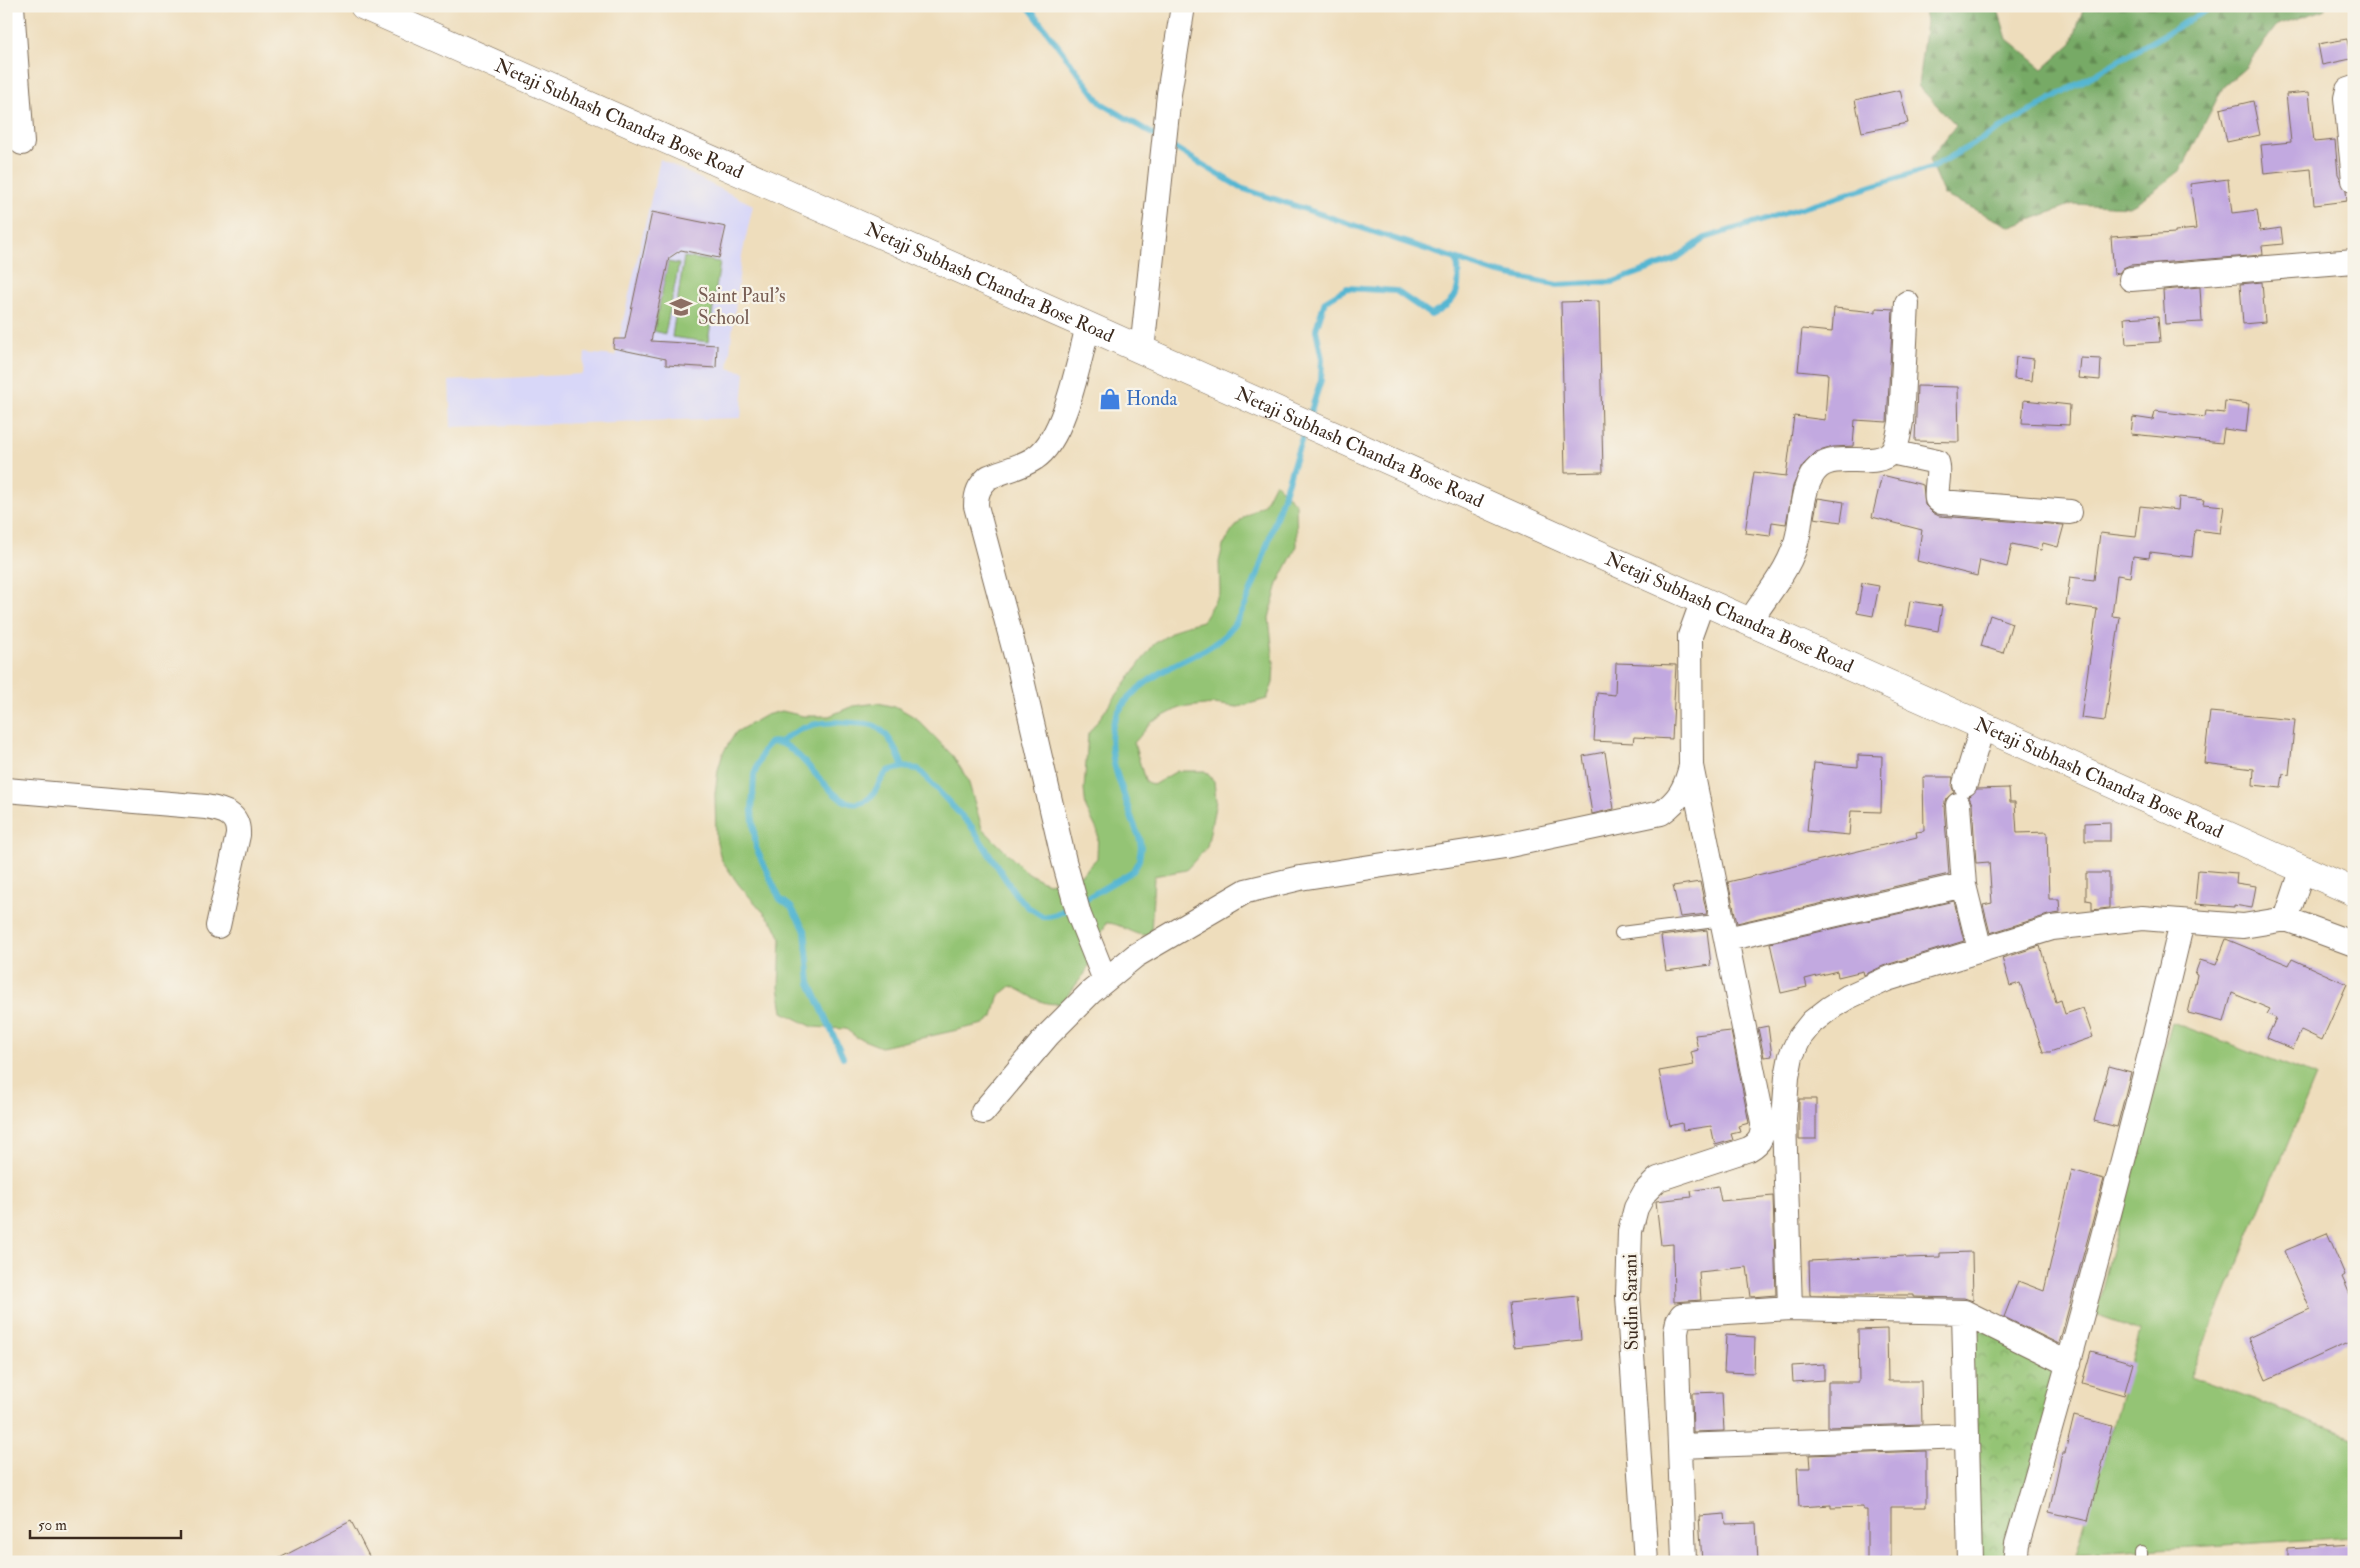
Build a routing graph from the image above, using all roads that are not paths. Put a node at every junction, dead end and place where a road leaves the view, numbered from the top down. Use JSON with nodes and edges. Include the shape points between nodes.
{"nodes":[{"id":1,"x":12,"y":6,"type":"edge"},
{"id":2,"x":364,"y":6,"type":"edge"},
{"id":3,"x":1183,"y":6,"type":"edge"},
{"id":4,"x":2354,"y":88,"type":"edge"},
{"id":5,"x":22,"y":143,"type":"dead end"},
{"id":6,"x":2354,"y":180,"type":"edge"},
{"id":7,"x":2354,"y":261,"type":"edge"},
{"id":8,"x":2131,"y":279,"type":"dead end"},
{"id":9,"x":1907,"y":303,"type":"dead end"},
{"id":10,"x":1088,"y":326,"type":"junction"},
{"id":11,"x":1142,"y":351,"type":"junction"},
{"id":12,"x":1891,"y":452,"type":"junction"},
{"id":13,"x":2070,"y":512,"type":"dead end"},
{"id":14,"x":1703,"y":600,"type":"junction"},
{"id":15,"x":1750,"y":621,"type":"junction"},
{"id":16,"x":1983,"y":725,"type":"junction"},
{"id":17,"x":1690,"y":766,"type":"junction"},
{"id":18,"x":6,"y":790,"type":"edge"},
{"id":19,"x":1699,"y":806,"type":"junction"},
{"id":20,"x":1661,"y":813,"type":"junction"},
{"id":21,"x":2303,"y":868,"type":"junction"},
{"id":22,"x":1964,"y":885,"type":"junction"},
{"id":23,"x":2354,"y":892,"type":"edge"},
{"id":24,"x":2286,"y":919,"type":"junction"},
{"id":25,"x":2182,"y":922,"type":"junction"},
{"id":26,"x":218,"y":926,"type":"dead end"},
{"id":27,"x":1725,"y":930,"type":"junction"},
{"id":28,"x":1621,"y":933,"type":"dead end"},
{"id":29,"x":2354,"y":944,"type":"edge"},
{"id":30,"x":1980,"y":950,"type":"junction"},
{"id":31,"x":1105,"y":980,"type":"junction"},
{"id":32,"x":984,"y":1112,"type":"dead end"},
{"id":33,"x":1790,"y":1308,"type":"junction"},
{"id":34,"x":1964,"y":1312,"type":"junction"},
{"id":35,"x":2069,"y":1364,"type":"junction"},
{"id":36,"x":1967,"y":1436,"type":"junction"},
{"id":37,"x":1680,"y":1446,"type":"junction"},
{"id":38,"x":1646,"y":1562,"type":"edge"},
{"id":39,"x":1684,"y":1562,"type":"edge"},
{"id":40,"x":1970,"y":1562,"type":"edge"},
{"id":41,"x":2015,"y":1562,"type":"edge"}],
"edges":[{"from":1,"to":5,"type":"street"},
{"from":2,"to":10,"type":"street","name":"Netaji Subhash Chandra Bose Road","via":[[744,178]]},
{"from":3,"to":11,"type":"street","via":[[1169,94]]},
{"from":4,"to":6,"type":"street","via":[[2348,90],[2346,98]]},
{"from":7,"to":8,"type":"street"},
{"from":9,"to":12,"type":"street","via":[[1901,422],[1897,442]]},
{"from":10,"to":11,"type":"street","name":"Netaji Subhash Chandra Bose Road"},
{"from":10,"to":31,"type":"street","via":[[1064,415],[1053,438],[1036,458],[983,482],[978,489],[976,506],[1019,667],[1072,891]]},
{"from":11,"to":14,"type":"street","name":"Netaji Subhash Chandra Bose Road"},
{"from":12,"to":13,"type":"street","via":[[1937,462],[1936,490],[1941,502]]},
{"from":12,"to":15,"type":"street","via":[[1869,460],[1831,459],[1818,468],[1806,488],[1794,552]]},
{"from":14,"to":15,"type":"street","name":"Netaji Subhash Chandra Bose Road"},
{"from":14,"to":17,"type":"street","via":[[1690,636]]},
{"from":15,"to":16,"type":"street","name":"Netaji Subhash Chandra Bose Road"},
{"from":16,"to":21,"type":"street","name":"Netaji Subhash Chandra Bose Road"},
{"from":16,"to":22,"type":"street","via":[[1961,794]]},
{"from":17,"to":19,"type":"street"},
{"from":17,"to":20,"type":"street","via":[[1686,785],[1676,802]]},
{"from":18,"to":26,"type":"street","via":[[206,807],[231,814],[238,826],[238,835]]},
{"from":19,"to":20,"type":"street"},
{"from":19,"to":27,"type":"street"},
{"from":20,"to":31,"type":"street","via":[[1505,846],[1300,878],[1246,891],[1135,956]]},
{"from":21,"to":23,"type":"street","name":"Netaji Subhash Chandra Bose Road"},
{"from":21,"to":24,"type":"street"},
{"from":22,"to":27,"type":"street"},
{"from":22,"to":30,"type":"street"},
{"from":24,"to":25,"type":"street","via":[[2243,926]]},
{"from":24,"to":29,"type":"street"},
{"from":25,"to":30,"type":"street","via":[[2142,918],[2052,928]]},
{"from":25,"to":35,"type":"street"},
{"from":27,"to":28,"type":"lane"},
{"from":27,"to":38,"type":"street","name":"Sudin Sarani","via":[[1763,1122],[1762,1137],[1754,1146],[1658,1179],[1636,1208],[1630,1231],[1628,1296]]},
{"from":30,"to":33,"type":"street","via":[[1887,979],[1848,997],[1812,1022],[1800,1037],[1791,1056],[1784,1119]]},
{"from":31,"to":32,"type":"street","via":[[1048,1035]]},
{"from":33,"to":34,"type":"street"},
{"from":33,"to":37,"type":"street","via":[[1682,1315],[1676,1332]]},
{"from":34,"to":35,"type":"street"},
{"from":34,"to":36,"type":"street"},
{"from":35,"to":41,"type":"street","via":[[2017,1544]]},
{"from":36,"to":37,"type":"street"},
{"from":36,"to":40,"type":"street"},
{"from":37,"to":39,"type":"street"}]}
